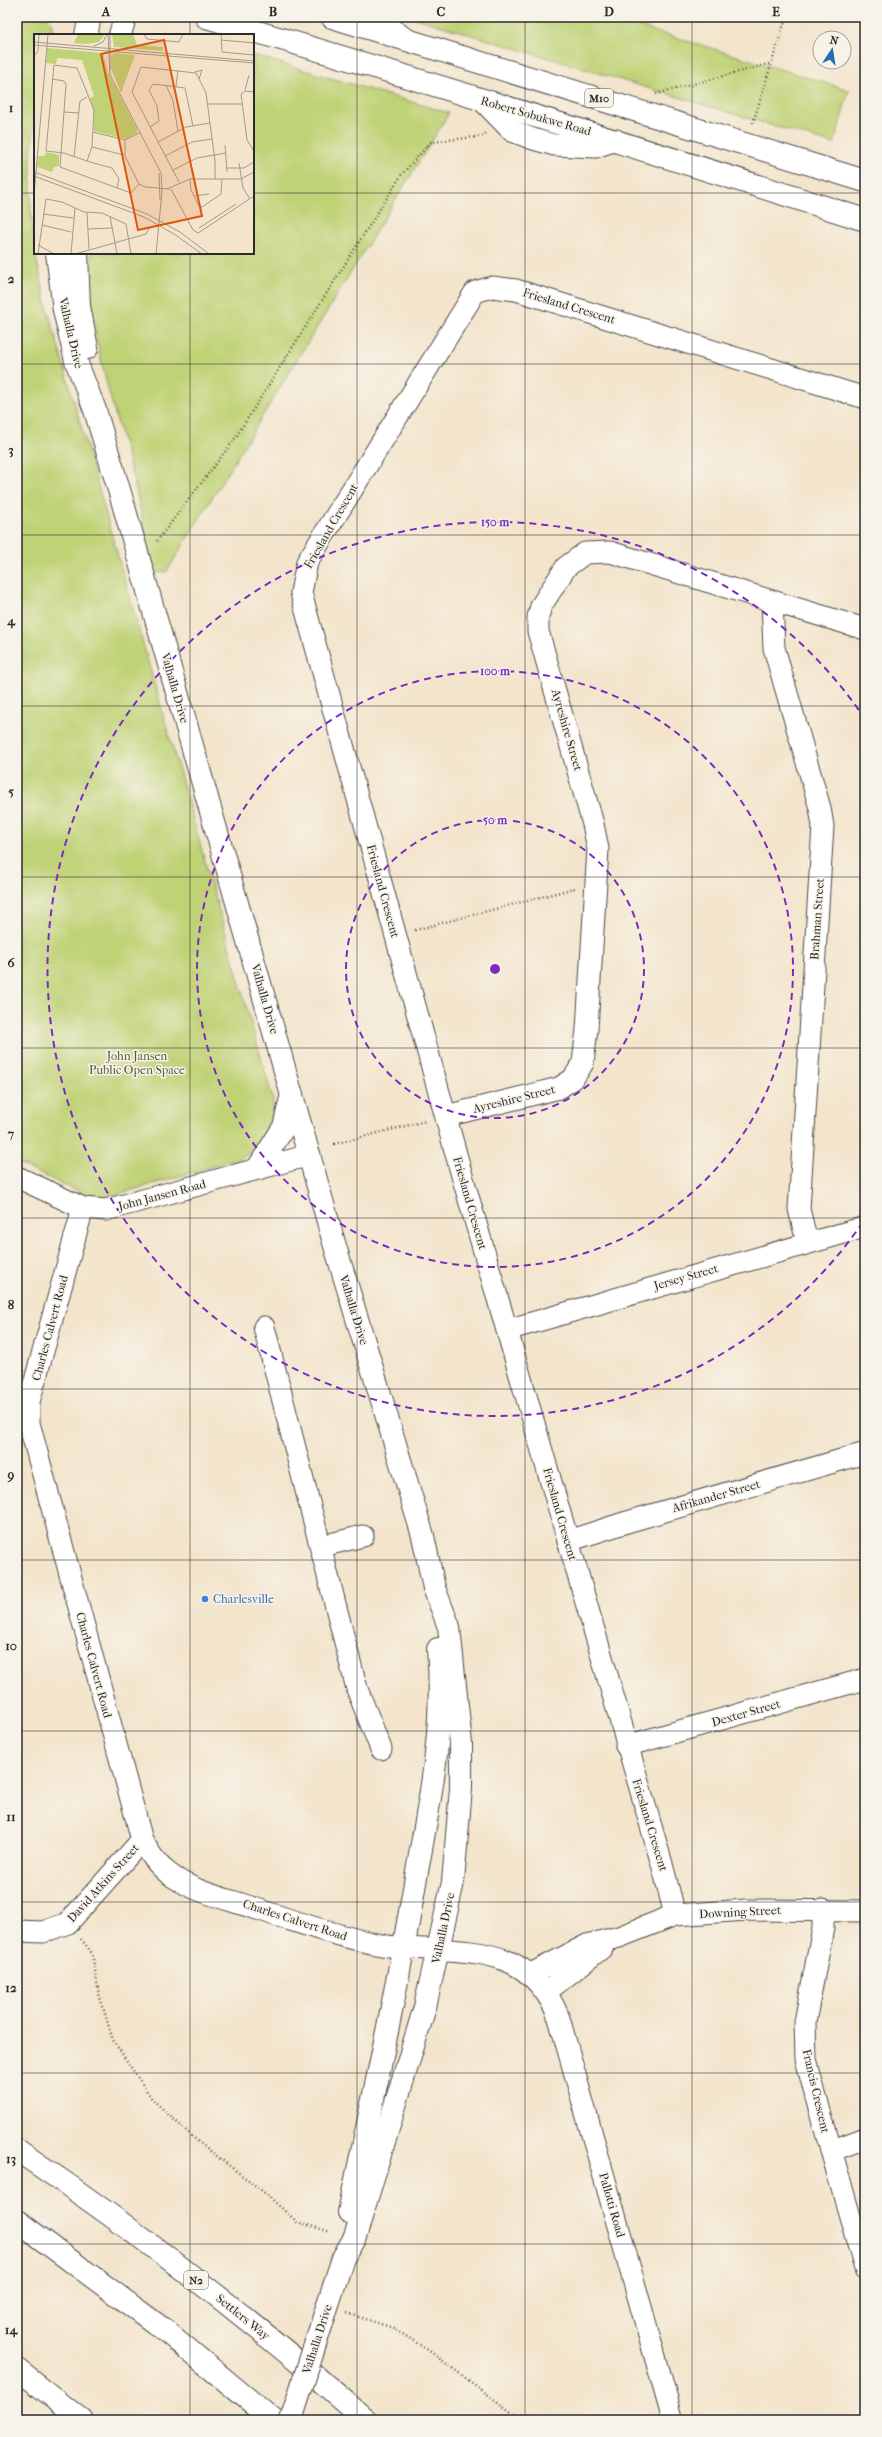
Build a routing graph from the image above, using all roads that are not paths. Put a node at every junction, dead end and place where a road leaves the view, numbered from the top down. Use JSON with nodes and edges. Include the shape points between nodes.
{"nodes":[{"id":1,"x":90,"y":17,"type":"edge"},
{"id":2,"x":125,"y":17,"type":"edge"},
{"id":3,"x":206,"y":17,"type":"edge"},
{"id":4,"x":332,"y":17,"type":"edge"},
{"id":5,"x":377,"y":17,"type":"edge"},
{"id":6,"x":86,"y":34,"type":"edge"},
{"id":7,"x":120,"y":34,"type":"edge"},
{"id":8,"x":403,"y":38,"type":"junction"},
{"id":9,"x":865,"y":181,"type":"edge"},
{"id":10,"x":865,"y":220,"type":"edge"},
{"id":11,"x":57,"y":254,"type":"edge"},
{"id":12,"x":77,"y":254,"type":"edge"},
{"id":13,"x":865,"y":398,"type":"edge"},
{"id":14,"x":95,"y":410,"type":"junction"},
{"id":15,"x":772,"y":601,"type":"junction"},
{"id":16,"x":865,"y":629,"type":"edge"},
{"id":17,"x":293,"y":1094,"type":"junction"},
{"id":18,"x":446,"y":1116,"type":"junction"},
{"id":19,"x":310,"y":1155,"type":"junction"},
{"id":20,"x":258,"y":1168,"type":"junction"},
{"id":21,"x":17,"y":1177,"type":"edge"},
{"id":22,"x":83,"y":1208,"type":"junction"},
{"id":23,"x":865,"y":1227,"type":"edge"},
{"id":24,"x":807,"y":1242,"type":"junction"},
{"id":25,"x":264,"y":1327,"type":"dead end"},
{"id":26,"x":507,"y":1330,"type":"junction"},
{"id":27,"x":23,"y":1400,"type":"edge"},
{"id":28,"x":865,"y":1453,"type":"edge"},
{"id":29,"x":362,"y":1536,"type":"dead end"},
{"id":30,"x":568,"y":1541,"type":"junction"},
{"id":31,"x":322,"y":1546,"type":"junction"},
{"id":32,"x":434,"y":1588,"type":"junction"},
{"id":33,"x":865,"y":1679,"type":"edge"},
{"id":34,"x":626,"y":1746,"type":"junction"},
{"id":35,"x":381,"y":1749,"type":"dead end"},
{"id":36,"x":142,"y":1840,"type":"junction"},
{"id":37,"x":823,"y":1909,"type":"junction"},
{"id":38,"x":865,"y":1910,"type":"edge"},
{"id":39,"x":675,"y":1915,"type":"junction"},
{"id":40,"x":17,"y":1930,"type":"edge"},
{"id":41,"x":619,"y":1937,"type":"junction"},
{"id":42,"x":404,"y":1947,"type":"junction"},
{"id":43,"x":440,"y":1949,"type":"junction"},
{"id":44,"x":529,"y":1975,"type":"junction"},
{"id":45,"x":546,"y":1992,"type":"junction"},
{"id":46,"x":865,"y":2138,"type":"edge"},
{"id":47,"x":17,"y":2150,"type":"edge"},
{"id":48,"x":831,"y":2151,"type":"junction"},
{"id":49,"x":17,"y":2221,"type":"edge"},
{"id":50,"x":343,"y":2258,"type":"junction"},
{"id":51,"x":865,"y":2270,"type":"edge"},
{"id":52,"x":17,"y":2370,"type":"edge"},
{"id":53,"x":82,"y":2420,"type":"edge"},
{"id":54,"x":272,"y":2420,"type":"edge"},
{"id":55,"x":291,"y":2420,"type":"edge"},
{"id":56,"x":366,"y":2420,"type":"edge"},
{"id":57,"x":673,"y":2420,"type":"edge"}],
"edges":[{"from":1,"to":6,"type":"main road"},
{"from":2,"to":7,"type":"main road"},
{"from":3,"to":10,"type":"main road","name":"Robert Sobukwe Road","via":[[616,140]]},
{"from":4,"to":8,"type":"main road","number":"M10"},
{"from":5,"to":8,"type":"street"},
{"from":8,"to":9,"type":"main road","number":"M10"},
{"from":11,"to":14,"type":"main road","name":"Valhalla Drive","via":[[66,317],[76,361]]},
{"from":12,"to":14,"type":"main road","name":"Valhalla Drive","via":[[79,306]]},
{"from":13,"to":18,"type":"street","name":"Friesland Crescent","via":[[516,290],[492,287],[475,292],[307,562],[301,593]]},
{"from":14,"to":17,"type":"main road","name":"Valhalla Drive"},
{"from":15,"to":16,"type":"street","name":"Ayreshire Street"},
{"from":15,"to":18,"type":"street","name":"Ayreshire Street","via":[[610,552],[584,553],[566,567],[558,578],[541,606],[538,631],[598,849],[583,1063],[573,1079],[559,1088]]},
{"from":15,"to":24,"type":"street","name":"Brahman Street","via":[[774,648],[823,826],[799,1209]]},
{"from":17,"to":19,"type":"main road","name":"Valhalla Drive"},
{"from":17,"to":20,"type":"main road","via":[[284,1127]]},
{"from":18,"to":26,"type":"street","name":"Friesland Crescent"},
{"from":19,"to":20,"type":"street","name":"John Jansen Road"},
{"from":19,"to":32,"type":"main road","name":"Valhalla Drive","via":[[423,1536]]},
{"from":20,"to":22,"type":"street","name":"John Jansen Road","via":[[120,1207],[106,1210]]},
{"from":21,"to":22,"type":"street","name":"John Jansen Road"},
{"from":22,"to":27,"type":"street","name":"Charles Calvert Road"},
{"from":23,"to":24,"type":"street","name":"Jersey Street"},
{"from":24,"to":26,"type":"street","name":"Jersey Street"},
{"from":25,"to":31,"type":"street"},
{"from":26,"to":30,"type":"street","name":"Friesland Crescent"},
{"from":27,"to":36,"type":"street","name":"Charles Calvert Road"},
{"from":28,"to":30,"type":"street","name":"Afrikander Street","via":[[634,1519]]},
{"from":29,"to":31,"type":"street"},
{"from":30,"to":34,"type":"street","name":"Friesland Crescent"},
{"from":31,"to":35,"type":"street","via":[[357,1689]]},
{"from":32,"to":42,"type":"main road","name":"Valhalla Drive","via":[[440,1668],[439,1738],[434,1785]]},
{"from":32,"to":43,"type":"main road","name":"Valhalla Drive","via":[[449,1627],[461,1744],[461,1788],[454,1872]]},
{"from":33,"to":34,"type":"street","name":"Dexter Street"},
{"from":34,"to":39,"type":"street","name":"Friesland Crescent"},
{"from":36,"to":40,"type":"street","name":"David Atkins Street","via":[[68,1923],[43,1932]]},
{"from":36,"to":42,"type":"street","name":"Charles Calvert Road","via":[[161,1868],[188,1885],[344,1937],[378,1945]]},
{"from":37,"to":38,"type":"street","name":"Downing Street"},
{"from":37,"to":39,"type":"street","name":"Downing Street","via":[[746,1910]]},
{"from":37,"to":48,"type":"street","name":"Francis Crescent","via":[[823,1928],[804,2037],[813,2087]]},
{"from":39,"to":41,"type":"street","name":"Downing Street"},
{"from":41,"to":44,"type":"street","name":"Downing Street","via":[[587,1945]]},
{"from":41,"to":45,"type":"street","name":"Downing Street"},
{"from":42,"to":43,"type":"street","name":"Charles Calvert Road"},
{"from":42,"to":50,"type":"main road","name":"Valhalla Drive","via":[[344,2235]]},
{"from":43,"to":44,"type":"street","via":[[468,1950],[490,1955],[507,1961]]},
{"from":43,"to":50,"type":"main road","name":"Valhalla Drive","via":[[425,2008],[364,2208],[354,2237]]},
{"from":44,"to":45,"type":"street"},
{"from":45,"to":57,"type":"street","name":"Pallotti Road","via":[[561,2026]]},
{"from":46,"to":48,"type":"street"},
{"from":47,"to":56,"type":"main road","name":"Settlers Way","number":"N2","via":[[116,2219],[202,2285]]},
{"from":48,"to":51,"type":"street","name":"Francis Crescent"},
{"from":49,"to":54,"type":"main road","via":[[167,2332]]},
{"from":50,"to":55,"type":"main road","name":"Valhalla Drive","bridge":true,"via":[[335,2306]]},
{"from":52,"to":53,"type":"street"}]}
